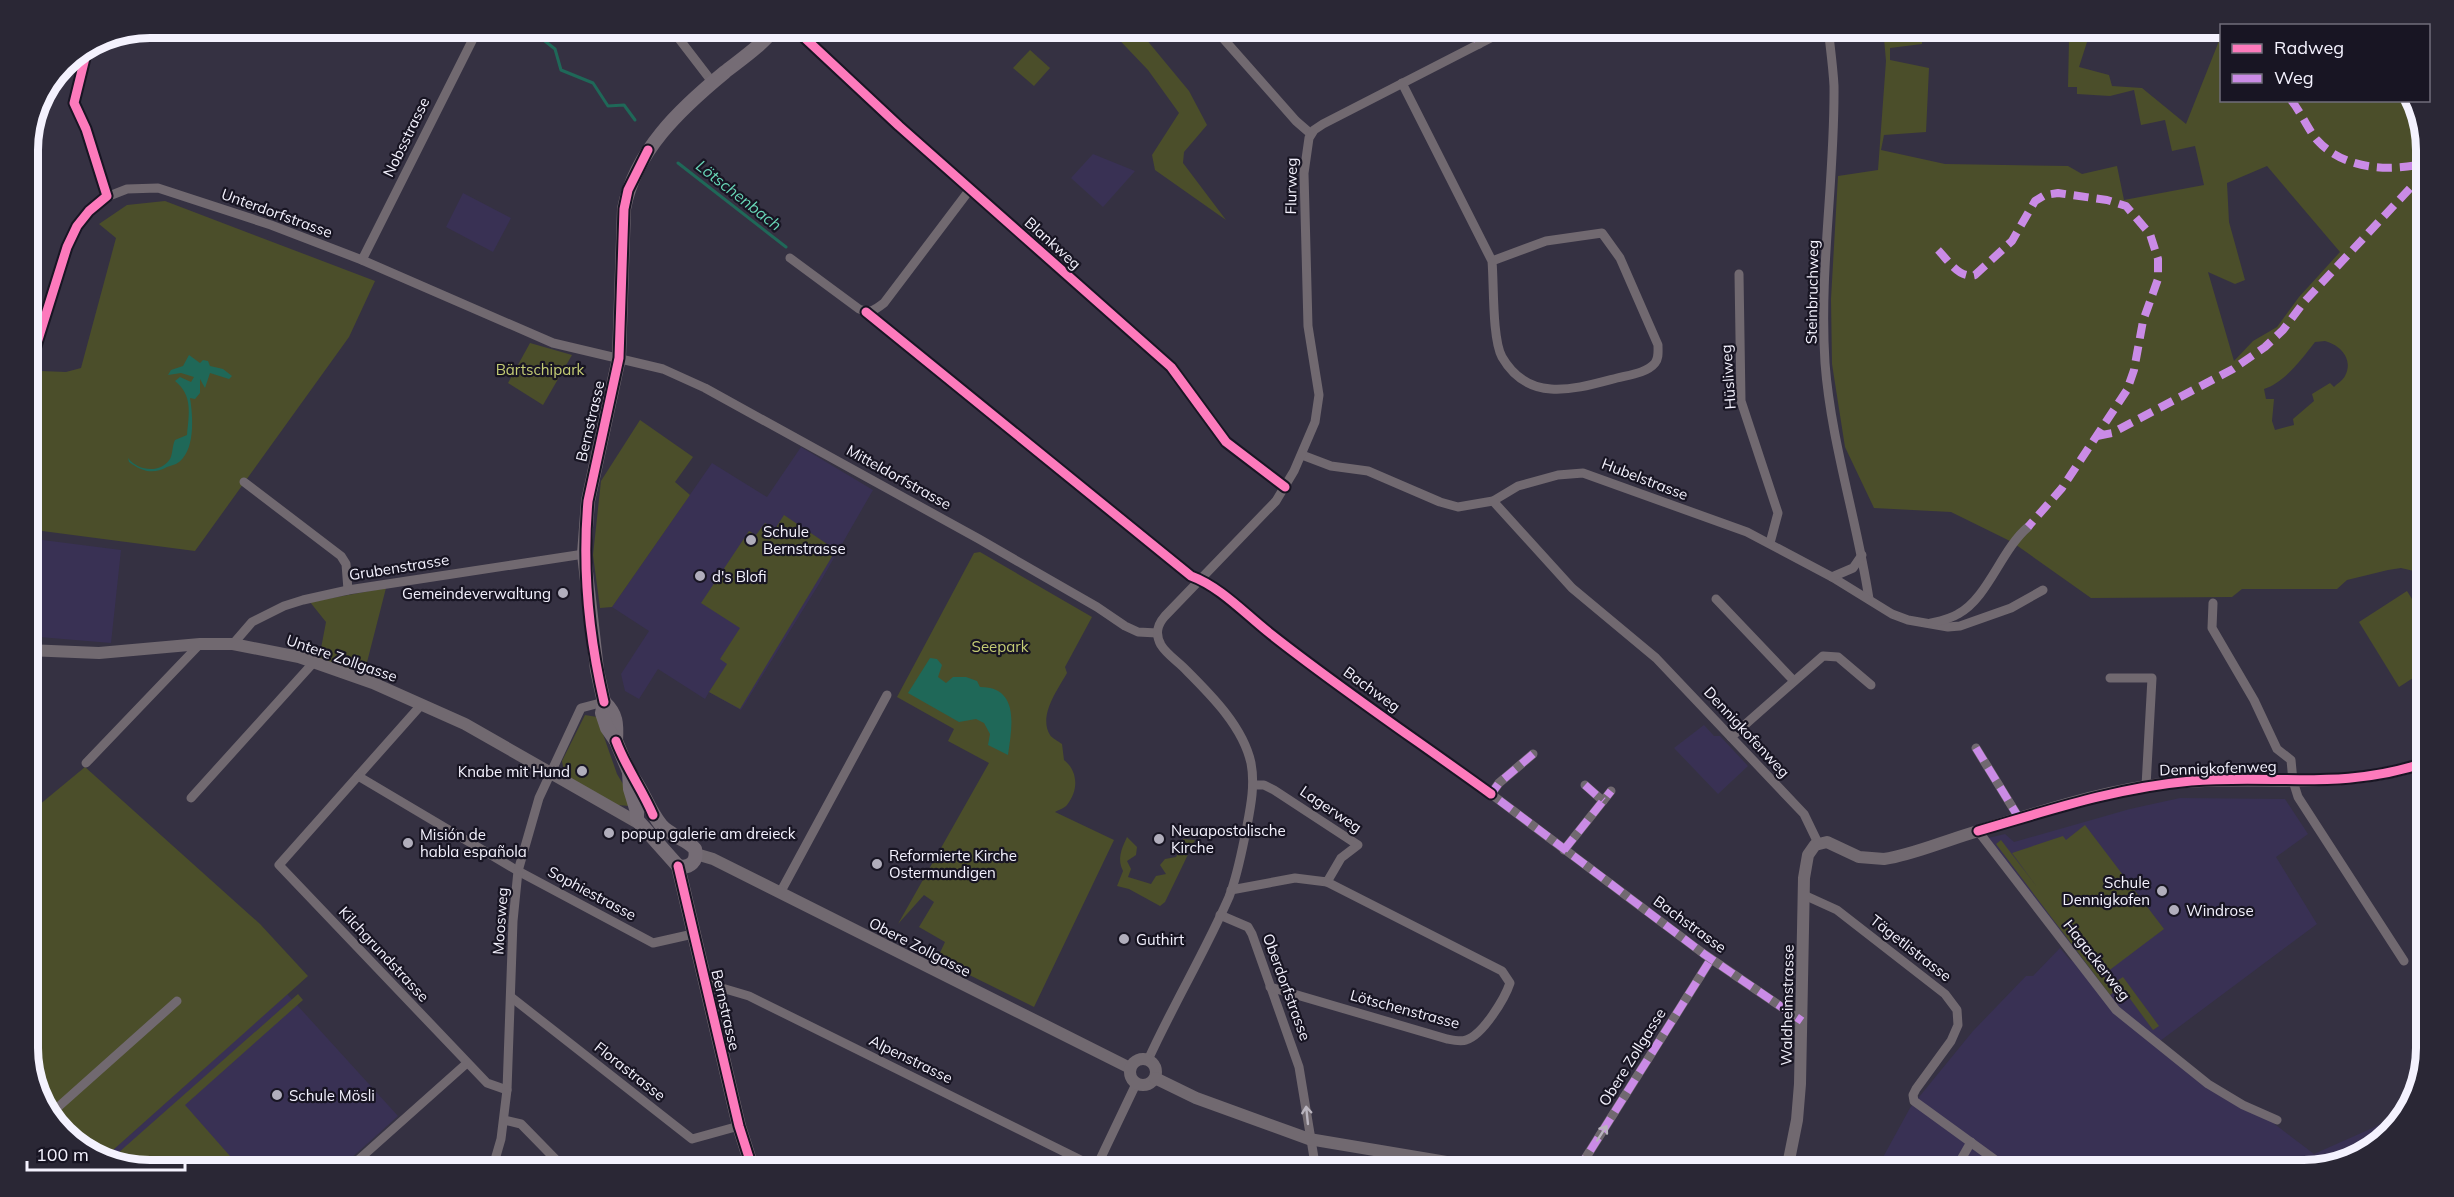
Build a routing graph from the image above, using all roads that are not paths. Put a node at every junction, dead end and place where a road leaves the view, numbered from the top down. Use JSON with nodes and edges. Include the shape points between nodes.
{"nodes":[{"id":1,"x":473,"y":38,"type":"edge"},
{"id":2,"x":677,"y":38,"type":"edge"},
{"id":3,"x":767,"y":38,"type":"edge"},
{"id":4,"x":805,"y":38,"type":"edge"},
{"id":5,"x":1223,"y":38,"type":"edge"},
{"id":6,"x":1477,"y":38,"type":"edge"},
{"id":7,"x":1491,"y":38,"type":"edge"},
{"id":8,"x":1829,"y":38,"type":"edge"},
{"id":9,"x":1479,"y":44,"type":"junction"},
{"id":10,"x":712,"y":83,"type":"junction"},
{"id":11,"x":1402,"y":83,"type":"junction"},
{"id":12,"x":1311,"y":134,"type":"junction"},
{"id":13,"x":971,"y":188,"type":"junction"},
{"id":14,"x":790,"y":258,"type":"dead end"},
{"id":15,"x":362,"y":260,"type":"junction"},
{"id":16,"x":1492,"y":261,"type":"junction"},
{"id":17,"x":1739,"y":273,"type":"dead end"},
{"id":18,"x":38,"y":340,"type":"edge"},
{"id":19,"x":619,"y":358,"type":"junction"},
{"id":20,"x":1302,"y":455,"type":"junction"},
{"id":21,"x":244,"y":482,"type":"dead end"},
{"id":22,"x":1285,"y":487,"type":"junction"},
{"id":23,"x":1493,"y":501,"type":"junction"},
{"id":24,"x":2028,"y":527,"type":"dead end"},
{"id":25,"x":1770,"y":543,"type":"junction"},
{"id":26,"x":584,"y":554,"type":"junction"},
{"id":27,"x":1862,"y":555,"type":"junction"},
{"id":28,"x":1832,"y":577,"type":"junction"},
{"id":29,"x":348,"y":590,"type":"junction"},
{"id":30,"x":2043,"y":590,"type":"dead end"},
{"id":31,"x":1716,"y":599,"type":"dead end"},
{"id":32,"x":1869,"y":599,"type":"junction"},
{"id":33,"x":2213,"y":603,"type":"dead end"},
{"id":34,"x":1931,"y":623,"type":"junction"},
{"id":35,"x":1157,"y":633,"type":"junction"},
{"id":36,"x":200,"y":644,"type":"junction"},
{"id":37,"x":233,"y":644,"type":"junction"},
{"id":38,"x":38,"y":650,"type":"edge"},
{"id":39,"x":314,"y":662,"type":"junction"},
{"id":40,"x":2110,"y":678,"type":"dead end"},
{"id":41,"x":1794,"y":681,"type":"junction"},
{"id":42,"x":1871,"y":685,"type":"dead end"},
{"id":43,"x":887,"y":695,"type":"dead end"},
{"id":44,"x":604,"y":702,"type":"junction"},
{"id":45,"x":422,"y":704,"type":"junction"},
{"id":46,"x":1731,"y":737,"type":"junction"},
{"id":47,"x":1976,"y":748,"type":"dead end"},
{"id":48,"x":1533,"y":754,"type":"dead end"},
{"id":49,"x":86,"y":763,"type":"dead end"},
{"id":50,"x":2416,"y":765,"type":"edge"},
{"id":51,"x":629,"y":772,"type":"junction"},
{"id":52,"x":550,"y":773,"type":"junction"},
{"id":53,"x":358,"y":776,"type":"junction"},
{"id":54,"x":2293,"y":781,"type":"junction"},
{"id":55,"x":1253,"y":784,"type":"junction"},
{"id":56,"x":1585,"y":786,"type":"dead end"},
{"id":57,"x":2146,"y":786,"type":"junction"},
{"id":58,"x":1611,"y":791,"type":"dead end"},
{"id":59,"x":191,"y":798,"type":"dead end"},
{"id":60,"x":1603,"y":801,"type":"junction"},
{"id":61,"x":653,"y":815,"type":"junction"},
{"id":62,"x":638,"y":818,"type":"junction"},
{"id":63,"x":2019,"y":818,"type":"junction"},
{"id":64,"x":1977,"y":831,"type":"junction"},
{"id":65,"x":683,"y":842,"type":"junction"},
{"id":66,"x":1818,"y":843,"type":"junction"},
{"id":67,"x":1564,"y":850,"type":"junction"},
{"id":68,"x":696,"y":854,"type":"junction"},
{"id":69,"x":674,"y":862,"type":"junction"},
{"id":70,"x":518,"y":871,"type":"junction"},
{"id":71,"x":1327,"y":882,"type":"junction"},
{"id":72,"x":1231,"y":890,"type":"junction"},
{"id":73,"x":780,"y":893,"type":"junction"},
{"id":74,"x":1804,"y":895,"type":"junction"},
{"id":75,"x":1220,"y":915,"type":"junction"},
{"id":76,"x":693,"y":934,"type":"junction"},
{"id":77,"x":1711,"y":959,"type":"junction"},
{"id":78,"x":2404,"y":961,"type":"dead end"},
{"id":79,"x":705,"y":983,"type":"junction"},
{"id":80,"x":1270,"y":987,"type":"junction"},
{"id":81,"x":511,"y":997,"type":"junction"},
{"id":82,"x":177,"y":1001,"type":"dead end"},
{"id":83,"x":1802,"y":1021,"type":"junction"},
{"id":84,"x":1148,"y":1060,"type":"junction"},
{"id":85,"x":466,"y":1063,"type":"junction"},
{"id":86,"x":1130,"y":1068,"type":"junction"},
{"id":87,"x":1155,"y":1078,"type":"junction"},
{"id":88,"x":1136,"y":1084,"type":"junction"},
{"id":89,"x":507,"y":1090,"type":"junction"},
{"id":90,"x":56,"y":1109,"type":"edge"},
{"id":91,"x":504,"y":1120,"type":"junction"},
{"id":92,"x":2277,"y":1120,"type":"dead end"},
{"id":93,"x":739,"y":1126,"type":"junction"},
{"id":94,"x":1309,"y":1139,"type":"junction"},
{"id":95,"x":1971,"y":1142,"type":"junction"},
{"id":96,"x":358,"y":1160,"type":"edge"},
{"id":97,"x":494,"y":1160,"type":"edge"},
{"id":98,"x":556,"y":1160,"type":"edge"},
{"id":99,"x":750,"y":1160,"type":"edge"},
{"id":100,"x":1079,"y":1160,"type":"edge"},
{"id":101,"x":1101,"y":1160,"type":"edge"},
{"id":102,"x":1315,"y":1160,"type":"edge"},
{"id":103,"x":1434,"y":1160,"type":"edge"},
{"id":104,"x":1584,"y":1160,"type":"edge"},
{"id":105,"x":1789,"y":1160,"type":"edge"},
{"id":106,"x":1961,"y":1160,"type":"edge"},
{"id":107,"x":1995,"y":1160,"type":"edge"}],
"edges":[{"from":1,"to":15,"type":"street","name":"Nobsstrasse"},
{"from":2,"to":10,"type":"street"},
{"from":3,"to":10,"type":"main road","name":"Bernstrasse"},
{"from":4,"to":13,"type":"street","name":"Blankweg"},
{"from":5,"to":12,"type":"street"},
{"from":6,"to":9,"type":"street"},
{"from":7,"to":9,"type":"street"},
{"from":8,"to":27,"type":"street","name":"Steinbruchweg","via":[[1834,85],[1825,362],[1832,416]]},
{"from":9,"to":11,"type":"street"},
{"from":10,"to":19,"type":"main road","name":"Bernstrasse","via":[[653,142],[628,190]]},
{"from":11,"to":12,"type":"street"},
{"from":11,"to":16,"type":"street"},
{"from":12,"to":20,"type":"street","name":"Flurweg","via":[[1304,173],[1308,326],[1318,384],[1317,413]]},
{"from":13,"to":14,"type":"street","via":[[875,311],[859,309]]},
{"from":13,"to":22,"type":"street","name":"Blankweg","via":[[1171,367],[1226,442]]},
{"from":15,"to":18,"type":"street","name":"Unterdorfstrasse","via":[[158,188],[127,189],[104,198],[77,226]]},
{"from":15,"to":19,"type":"street","name":"Unterdorfstrasse","via":[[553,344]]},
{"from":16,"to":16,"type":"street","via":[[1546,241],[1602,232],[1620,258],[1658,345],[1654,365],[1641,372],[1565,391],[1533,386],[1513,372],[1501,355]]},
{"from":17,"to":25,"type":"street","name":"Hüsliweg","via":[[1741,401],[1778,513]]},
{"from":19,"to":26,"type":"main road","name":"Bernstrasse","via":[[588,501]]},
{"from":19,"to":35,"type":"street","name":"Mitteldorfstrasse","via":[[663,369],[705,388],[979,539],[1125,626]]},
{"from":20,"to":22,"type":"street","name":"Flurweg"},
{"from":20,"to":23,"type":"street","name":"Hubelstrasse","via":[[1330,466],[1368,471],[1448,505]]},
{"from":21,"to":29,"type":"street","via":[[341,555],[346,564]]},
{"from":22,"to":35,"type":"street","via":[[1265,514],[1165,616]]},
{"from":23,"to":25,"type":"street","name":"Hubelstrasse","via":[[1518,486],[1583,473]]},
{"from":23,"to":46,"type":"street","name":"Dennigkofenweg","via":[[1572,588],[1656,658]]},
{"from":24,"to":34,"type":"street","via":[[2012,542],[1970,605],[1956,615]]},
{"from":25,"to":28,"type":"street","name":"Hubelstrasse"},
{"from":26,"to":29,"type":"street","name":"Grubenstrasse"},
{"from":26,"to":44,"type":"main road","name":"Bernstrasse"},
{"from":27,"to":28,"type":"street","via":[[1853,568]]},
{"from":27,"to":32,"type":"street","name":"Steinbruchweg"},
{"from":28,"to":32,"type":"street","name":"Hubelstrasse"},
{"from":29,"to":37,"type":"street","name":"Grubenstrasse","via":[[273,610],[248,625]]},
{"from":30,"to":34,"type":"street","name":"Hubelstrasse","via":[[1967,625],[1948,627]]},
{"from":31,"to":41,"type":"street"},
{"from":32,"to":34,"type":"street","name":"Hubelstrasse","via":[[1902,618]]},
{"from":33,"to":54,"type":"street","name":"Dennigkofenweg","via":[[2212,628],[2277,749],[2291,760]]},
{"from":35,"to":55,"type":"street","via":[[1164,649],[1225,713],[1241,737]]},
{"from":36,"to":37,"type":"street","name":"Untere Zollgasse"},
{"from":36,"to":38,"type":"street","name":"Untere Zollgasse","via":[[99,653]]},
{"from":36,"to":49,"type":"street"},
{"from":37,"to":39,"type":"street","name":"Untere Zollgasse"},
{"from":39,"to":45,"type":"street","name":"Untere Zollgasse"},
{"from":39,"to":59,"type":"street"},
{"from":40,"to":57,"type":"street","name":"Dennigkofenweg","via":[[2152,678]]},
{"from":41,"to":42,"type":"street","via":[[1830,654]]},
{"from":41,"to":46,"type":"street"},
{"from":43,"to":73,"type":"street"},
{"from":44,"to":51,"type":"main road","name":"Bernstrasse","via":[[613,710],[616,741]]},
{"from":44,"to":52,"type":"street","name":"Moosweg","via":[[581,708]]},
{"from":45,"to":52,"type":"street","name":"Untere Zollgasse","via":[[486,735]]},
{"from":45,"to":53,"type":"street"},
{"from":46,"to":66,"type":"street","name":"Dennigkofenweg","via":[[1804,814]]},
{"from":47,"to":63,"type":"street"},
{"from":48,"to":67,"type":"street","name":"Bachstrasse","via":[[1491,794]]},
{"from":50,"to":54,"type":"street","name":"Dennigkofenweg","via":[[2367,778]]},
{"from":51,"to":61,"type":"main road","name":"Bernstrasse","via":[[640,785]]},
{"from":51,"to":62,"type":"main road","name":"Bernstrasse"},
{"from":52,"to":62,"type":"street","name":"Untere Zollgasse"},
{"from":52,"to":70,"type":"street","name":"Moosweg"},
{"from":53,"to":70,"type":"street","name":"Sophiestrasse"},
{"from":53,"to":85,"type":"street","name":"Kilchgrundstrasse","via":[[279,865]]},
{"from":54,"to":57,"type":"street","name":"Dennigkofenweg","via":[[2220,780]]},
{"from":54,"to":78,"type":"street","via":[[2298,797]]},
{"from":55,"to":71,"type":"street","name":"Lagerweg","via":[[1274,790],[1358,845],[1341,858]]},
{"from":55,"to":72,"type":"street","via":[[1250,814]]},
{"from":56,"to":60,"type":"street"},
{"from":57,"to":63,"type":"street","name":"Dennigkofenweg","via":[[2098,795]]},
{"from":58,"to":60,"type":"street"},
{"from":60,"to":67,"type":"street"},
{"from":61,"to":62,"type":"main road","via":[[644,810]]},
{"from":61,"to":65,"type":"main road","name":"Bernstrasse"},
{"from":62,"to":69,"type":"main road","name":"Bernstrasse"},
{"from":63,"to":64,"type":"street","name":"Dennigkofenweg"},
{"from":64,"to":66,"type":"street","name":"Dennigkofenweg","via":[[1884,859],[1859,857],[1829,843]]},
{"from":64,"to":92,"type":"street","name":"Hagackerweg","via":[[2116,1011],[2208,1084]]},
{"from":65,"to":68,"type":"main road","name":"Bernstrasse","via":[[692,845]]},
{"from":65,"to":69,"type":"main road","via":[[673,847]]},
{"from":66,"to":74,"type":"street","name":"Waldheimstrasse","via":[[1808,855]]},
{"from":67,"to":77,"type":"street","name":"Bachstrasse"},
{"from":68,"to":69,"type":"main road","via":[[691,865]]},
{"from":68,"to":73,"type":"street","name":"Obere Zollgasse"},
{"from":69,"to":76,"type":"main road","name":"Bernstrasse"},
{"from":70,"to":76,"type":"street","name":"Sophiestrasse","via":[[653,943]]},
{"from":70,"to":81,"type":"street","name":"Moosweg"},
{"from":71,"to":72,"type":"street","via":[[1295,878]]},
{"from":71,"to":80,"type":"street","name":"Lötschenstrasse","via":[[1502,971],[1510,983],[1505,998],[1466,1041],[1447,1040]]},
{"from":72,"to":75,"type":"street"},
{"from":73,"to":86,"type":"street","name":"Obere Zollgasse"},
{"from":74,"to":83,"type":"street","name":"Waldheimstrasse"},
{"from":74,"to":95,"type":"street","name":"Tägetlistrasse","via":[[1837,910],[1952,1002],[1958,1026],[1913,1095],[1920,1106]]},
{"from":75,"to":80,"type":"street","name":"Oberdorfstrasse","via":[[1249,929]]},
{"from":75,"to":84,"type":"street"},
{"from":76,"to":79,"type":"main road","name":"Bernstrasse"},
{"from":77,"to":83,"type":"street","name":"Bachstrasse"},
{"from":104,"to":77,"type":"street","name":"Obere Zollgasse","one_way":true},
{"from":79,"to":93,"type":"main road","name":"Bernstrasse"},
{"from":79,"to":100,"type":"street","name":"Alpenstrasse","via":[[749,996]]},
{"from":94,"to":80,"type":"street","name":"Oberdorfstrasse","one_way":true,"via":[[1299,1067]]},
{"from":81,"to":89,"type":"street","name":"Moosweg"},
{"from":81,"to":93,"type":"street","name":"Florastrasse","via":[[692,1139]]},
{"from":82,"to":90,"type":"street"},
{"from":83,"to":105,"type":"street","name":"Waldheimstrasse","via":[[1797,1120]]},
{"from":84,"to":86,"type":"street","via":[[1137,1060]]},
{"from":84,"to":87,"type":"street","via":[[1154,1066]]},
{"from":85,"to":89,"type":"street","name":"Kilchgrundstrasse","via":[[487,1083]]},
{"from":85,"to":96,"type":"street"},
{"from":86,"to":88,"type":"street","via":[[1130,1078]]},
{"from":87,"to":88,"type":"street","via":[[1148,1084]]},
{"from":87,"to":94,"type":"street","via":[[1196,1098]]},
{"from":88,"to":101,"type":"street"},
{"from":89,"to":91,"type":"street","name":"Moosweg"},
{"from":91,"to":97,"type":"street","name":"Moosweg"},
{"from":91,"to":98,"type":"street","via":[[522,1124]]},
{"from":93,"to":99,"type":"main road","name":"Bernstrasse"},
{"from":94,"to":102,"type":"street","name":"Oberdorfstrasse"},
{"from":94,"to":103,"type":"street"},
{"from":95,"to":106,"type":"street"},
{"from":95,"to":107,"type":"street","name":"Tägetlistrasse"}]}
